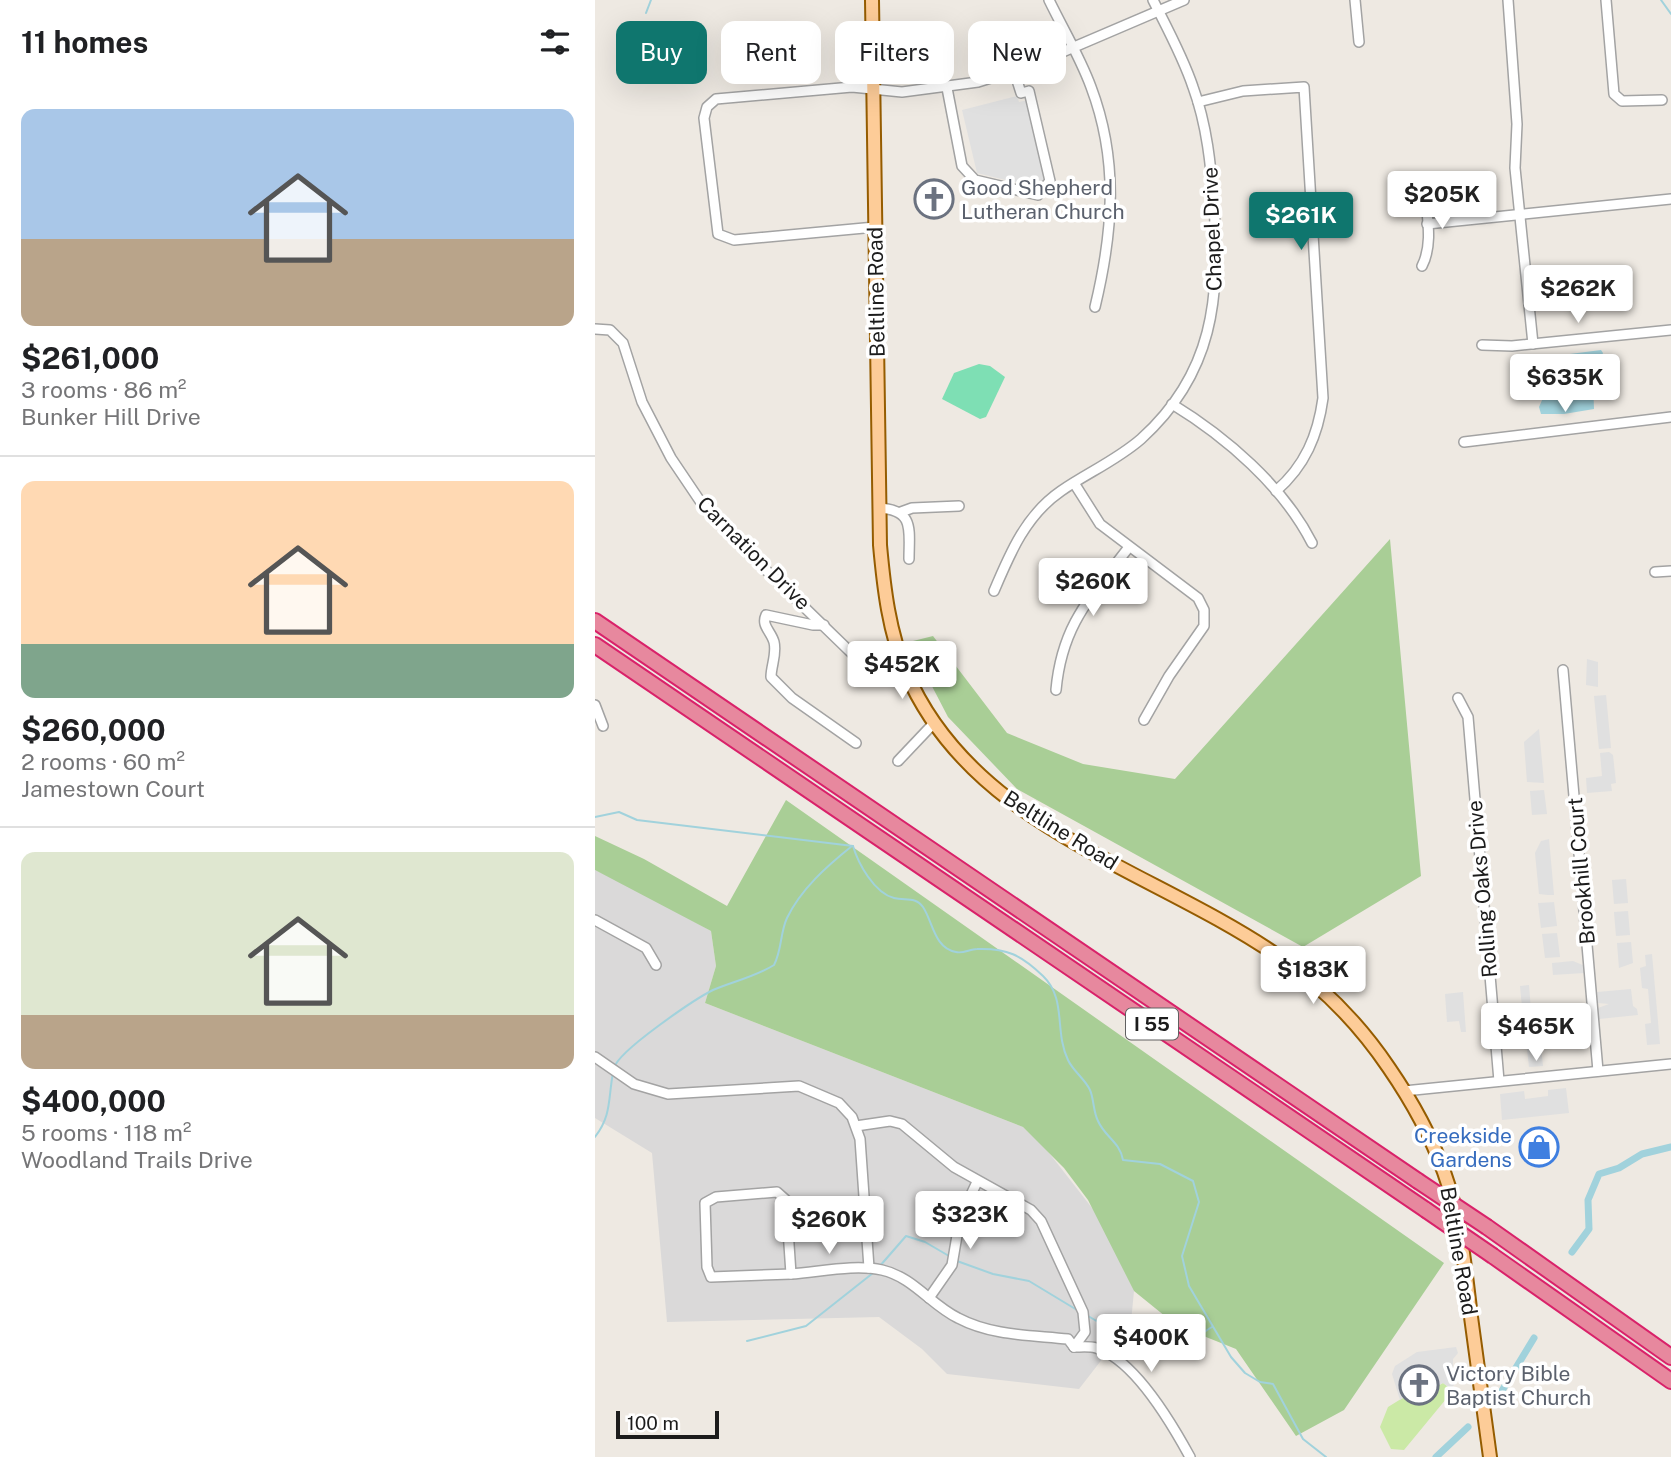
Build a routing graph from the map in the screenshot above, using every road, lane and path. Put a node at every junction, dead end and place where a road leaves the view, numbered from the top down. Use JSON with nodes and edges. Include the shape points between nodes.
{"nodes":[{"id":1,"x":872,"y":0,"type":"edge"},
{"id":2,"x":1049,"y":0,"type":"edge"},
{"id":3,"x":1184,"y":0,"type":"edge"},
{"id":4,"x":1355,"y":0,"type":"edge"},
{"id":5,"x":1508,"y":0,"type":"edge"},
{"id":6,"x":1606,"y":0,"type":"edge"},
{"id":7,"x":1155,"y":5,"type":"edge"},
{"id":8,"x":1359,"y":43,"type":"dead end"},
{"id":9,"x":1072,"y":48,"type":"junction"},
{"id":10,"x":1066,"y":50,"type":"edge"},
{"id":11,"x":968,"y":83,"type":"edge"},
{"id":12,"x":1018,"y":84,"type":"edge"},
{"id":13,"x":947,"y":88,"type":"junction"},
{"id":14,"x":873,"y":90,"type":"junction"},
{"id":15,"x":1662,"y":100,"type":"dead end"},
{"id":16,"x":1198,"y":102,"type":"junction"},
{"id":17,"x":1425,"y":188,"type":"dead end"},
{"id":18,"x":1671,"y":199,"type":"edge"},
{"id":19,"x":1520,"y":215,"type":"junction"},
{"id":20,"x":1427,"y":224,"type":"junction"},
{"id":21,"x":875,"y":227,"type":"junction"},
{"id":22,"x":1422,"y":266,"type":"dead end"},
{"id":23,"x":1095,"y":307,"type":"dead end"},
{"id":24,"x":595,"y":329,"type":"edge"},
{"id":25,"x":1671,"y":330,"type":"edge"},
{"id":26,"x":1533,"y":344,"type":"junction"},
{"id":27,"x":1482,"y":345,"type":"dead end"},
{"id":28,"x":1173,"y":404,"type":"junction"},
{"id":29,"x":1671,"y":417,"type":"edge"},
{"id":30,"x":1464,"y":442,"type":"dead end"},
{"id":31,"x":1074,"y":484,"type":"junction"},
{"id":32,"x":1276,"y":491,"type":"junction"},
{"id":33,"x":959,"y":506,"type":"dead end"},
{"id":34,"x":879,"y":508,"type":"junction"},
{"id":35,"x":901,"y":512,"type":"junction"},
{"id":36,"x":1312,"y":542,"type":"dead end"},
{"id":37,"x":1129,"y":547,"type":"junction"},
{"id":38,"x":909,"y":559,"type":"dead end"},
{"id":39,"x":1671,"y":571,"type":"edge"},
{"id":40,"x":1655,"y":572,"type":"dead end"},
{"id":41,"x":993,"y":590,"type":"dead end"},
{"id":42,"x":595,"y":621,"type":"edge"},
{"id":43,"x":824,"y":625,"type":"junction"},
{"id":44,"x":595,"y":645,"type":"edge"},
{"id":45,"x":1563,"y":670,"type":"dead end"},
{"id":46,"x":906,"y":671,"type":"junction"},
{"id":47,"x":1056,"y":690,"type":"dead end"},
{"id":48,"x":1458,"y":698,"type":"dead end"},
{"id":49,"x":595,"y":705,"type":"edge"},
{"id":50,"x":1144,"y":720,"type":"dead end"},
{"id":51,"x":934,"y":723,"type":"junction"},
{"id":52,"x":603,"y":726,"type":"dead end"},
{"id":53,"x":856,"y":743,"type":"dead end"},
{"id":54,"x":898,"y":761,"type":"dead end"},
{"id":55,"x":595,"y":920,"type":"edge"},
{"id":56,"x":656,"y":965,"type":"dead end"},
{"id":57,"x":595,"y":1057,"type":"edge"},
{"id":58,"x":1671,"y":1064,"type":"edge"},
{"id":59,"x":1598,"y":1072,"type":"junction"},
{"id":60,"x":1499,"y":1081,"type":"junction"},
{"id":61,"x":1403,"y":1091,"type":"junction"},
{"id":62,"x":856,"y":1126,"type":"junction"},
{"id":63,"x":977,"y":1182,"type":"junction"},
{"id":64,"x":869,"y":1268,"type":"junction"},
{"id":65,"x":791,"y":1274,"type":"junction"},
{"id":66,"x":929,"y":1298,"type":"junction"},
{"id":67,"x":1075,"y":1347,"type":"junction"},
{"id":68,"x":1671,"y":1357,"type":"edge"},
{"id":69,"x":1671,"y":1381,"type":"edge"},
{"id":70,"x":1190,"y":1457,"type":"edge"},
{"id":71,"x":1490,"y":1457,"type":"edge"}],
"edges":[{"from":1,"to":14,"type":"main road","name":"Beltline Road"},
{"from":2,"to":9,"type":"street"},
{"from":3,"to":7,"type":"street"},
{"from":4,"to":8,"type":"street"},
{"from":5,"to":19,"type":"street"},
{"from":6,"to":15,"type":"street","via":[[1614,94],[1622,101]]},
{"from":7,"to":9,"type":"street"},
{"from":7,"to":16,"type":"street","name":"Chapel Drive"},
{"from":9,"to":10,"type":"street"},
{"from":9,"to":23,"type":"street","via":[[1097,104],[1112,185],[1110,235]]},
{"from":11,"to":13,"type":"street"},
{"from":12,"to":13,"type":"street","via":[[1021,93],[1030,91],[1050,181],[1038,195],[975,180],[962,166]]},
{"from":13,"to":14,"type":"street"},
{"from":14,"to":21,"type":"main road","name":"Beltline Road"},
{"from":14,"to":21,"type":"street","via":[[822,88],[716,99],[706,107],[704,118],[715,224],[724,238]]},
{"from":16,"to":28,"type":"street","name":"Chapel Drive","via":[[1211,171],[1216,286],[1204,347]]},
{"from":16,"to":32,"type":"street","via":[[1254,90],[1304,87],[1324,398],[1307,453]]},
{"from":17,"to":20,"type":"street"},
{"from":18,"to":19,"type":"street"},
{"from":19,"to":20,"type":"street"},
{"from":19,"to":26,"type":"street"},
{"from":20,"to":22,"type":"street","via":[[1427,255]]},
{"from":21,"to":34,"type":"main road","name":"Beltline Road"},
{"from":24,"to":43,"type":"street","name":"Carnation Drive","via":[[610,330],[623,343],[642,402],[685,482],[736,541]]},
{"from":25,"to":26,"type":"street"},
{"from":26,"to":27,"type":"street"},
{"from":28,"to":31,"type":"street","name":"Chapel Drive","via":[[1127,450]]},
{"from":28,"to":32,"type":"street","via":[[1205,426]]},
{"from":29,"to":30,"type":"street"},
{"from":31,"to":37,"type":"street","via":[[1100,524]]},
{"from":31,"to":41,"type":"street","name":"Chapel Drive","via":[[1048,502],[1027,526]]},
{"from":32,"to":36,"type":"street"},
{"from":33,"to":35,"type":"street"},
{"from":34,"to":35,"type":"street"},
{"from":34,"to":46,"type":"main road","name":"Beltline Road","via":[[887,607]]},
{"from":35,"to":38,"type":"street","via":[[909,526]]},
{"from":37,"to":47,"type":"street","via":[[1070,628]]},
{"from":37,"to":50,"type":"street","via":[[1198,598],[1205,615],[1200,633]]},
{"from":39,"to":40,"type":"street"},
{"from":42,"to":68,"type":"highway","number":"I 55","bridge":true},
{"from":43,"to":46,"type":"street","name":"Carnation Drive","via":[[869,670],[887,675]]},
{"from":43,"to":53,"type":"street","via":[[766,615],[764,625],[774,642],[771,677],[792,698]]},
{"from":44,"to":69,"type":"highway","number":"I 55","bridge":true},
{"from":45,"to":59,"type":"street","name":"Brookhill Court"},
{"from":46,"to":51,"type":"main road","name":"Beltline Road"},
{"from":48,"to":60,"type":"street","name":"Rolling Oaks Drive","via":[[1468,717]]},
{"from":49,"to":52,"type":"street"},
{"from":51,"to":54,"type":"street"},
{"from":51,"to":61,"type":"main road","name":"Beltline Road","via":[[963,759],[1019,808],[1293,967],[1361,1031]]},
{"from":55,"to":56,"type":"street","via":[[646,948]]},
{"from":57,"to":62,"type":"street","via":[[634,1084],[668,1094],[799,1086],[839,1102]]},
{"from":58,"to":59,"type":"street"},
{"from":59,"to":60,"type":"street"},
{"from":60,"to":61,"type":"street"},
{"from":61,"to":71,"type":"main road","name":"Beltline Road","via":[[1436,1151],[1458,1222]]},
{"from":62,"to":63,"type":"street","via":[[896,1122]]},
{"from":62,"to":64,"type":"street"},
{"from":63,"to":66,"type":"street","via":[[960,1217],[952,1265]]},
{"from":63,"to":67,"type":"street","via":[[1025,1206],[1041,1221],[1083,1312],[1085,1332]]},
{"from":64,"to":65,"type":"street"},
{"from":64,"to":66,"type":"street","via":[[903,1278]]},
{"from":65,"to":65,"type":"street","via":[[711,1277],[706,1267],[705,1203],[716,1197],[780,1193],[786,1200]]},
{"from":66,"to":67,"type":"street","via":[[972,1324],[999,1332],[1068,1339]]},
{"from":67,"to":70,"type":"street","via":[[1095,1347],[1117,1360],[1164,1413]]}]}
